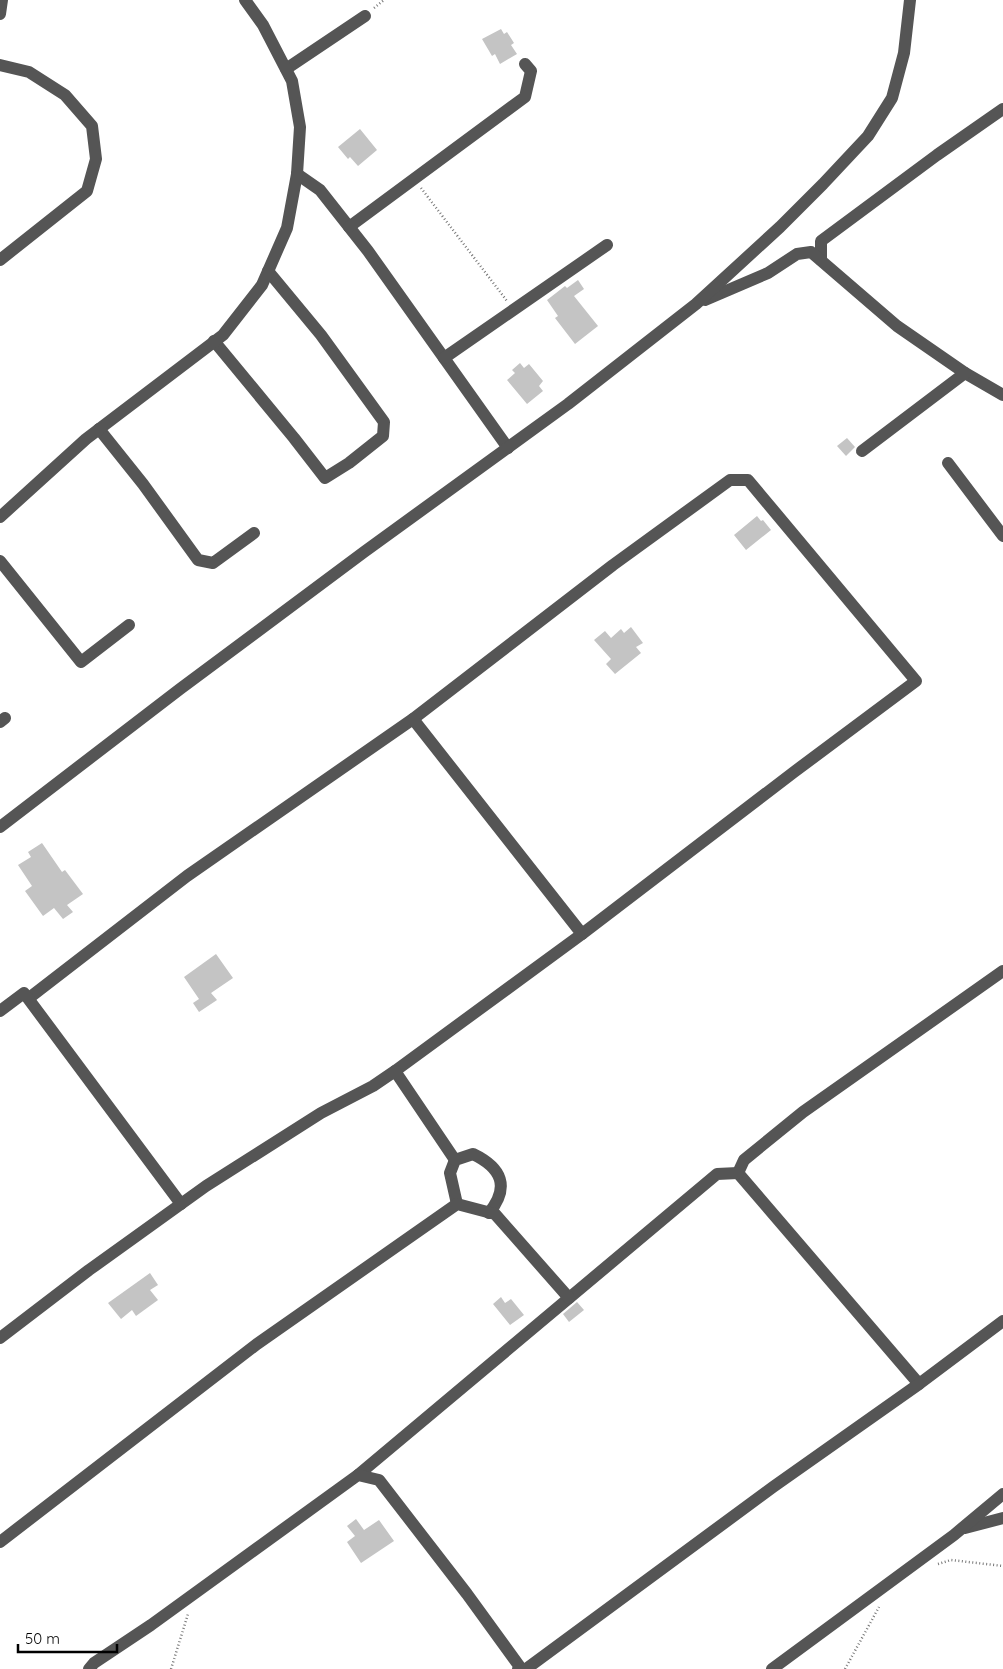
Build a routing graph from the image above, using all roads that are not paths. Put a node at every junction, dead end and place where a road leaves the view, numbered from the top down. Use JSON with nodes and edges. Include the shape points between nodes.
{"nodes":[{"id":1,"x":2,"y":0,"type":"edge"},
{"id":2,"x":245,"y":0,"type":"edge"},
{"id":3,"x":910,"y":0,"type":"edge"},
{"id":4,"x":0,"y":14,"type":"edge"},
{"id":5,"x":365,"y":16,"type":"dead end"},
{"id":6,"x":526,"y":64,"type":"dead end"},
{"id":7,"x":0,"y":65,"type":"edge"},
{"id":8,"x":286,"y":68,"type":"junction"},
{"id":9,"x":1003,"y":109,"type":"edge"},
{"id":10,"x":297,"y":174,"type":"junction"},
{"id":11,"x":349,"y":227,"type":"junction"},
{"id":12,"x":607,"y":245,"type":"dead end"},
{"id":13,"x":0,"y":260,"type":"edge"},
{"id":14,"x":821,"y":260,"type":"junction"},
{"id":15,"x":268,"y":271,"type":"junction"},
{"id":16,"x":696,"y":304,"type":"junction"},
{"id":17,"x":214,"y":341,"type":"junction"},
{"id":18,"x":444,"y":358,"type":"junction"},
{"id":19,"x":965,"y":373,"type":"junction"},
{"id":20,"x":1003,"y":394,"type":"edge"},
{"id":21,"x":99,"y":429,"type":"junction"},
{"id":22,"x":508,"y":448,"type":"junction"},
{"id":23,"x":862,"y":451,"type":"dead end"},
{"id":24,"x":948,"y":463,"type":"dead end"},
{"id":25,"x":0,"y":518,"type":"edge"},
{"id":26,"x":254,"y":532,"type":"dead end"},
{"id":27,"x":1003,"y":536,"type":"edge"},
{"id":28,"x":0,"y":561,"type":"edge"},
{"id":29,"x":129,"y":625,"type":"dead end"},
{"id":30,"x":413,"y":719,"type":"junction"},
{"id":31,"x":0,"y":827,"type":"edge"},
{"id":32,"x":582,"y":934,"type":"junction"},
{"id":33,"x":1003,"y":971,"type":"edge"},
{"id":34,"x":29,"y":998,"type":"junction"},
{"id":35,"x":0,"y":1011,"type":"edge"},
{"id":36,"x":395,"y":1071,"type":"junction"},
{"id":37,"x":454,"y":1160,"type":"junction"},
{"id":38,"x":738,"y":1173,"type":"junction"},
{"id":39,"x":181,"y":1204,"type":"junction"},
{"id":40,"x":457,"y":1204,"type":"junction"},
{"id":41,"x":489,"y":1212,"type":"junction"},
{"id":42,"x":569,"y":1298,"type":"junction"},
{"id":43,"x":1003,"y":1321,"type":"edge"},
{"id":44,"x":0,"y":1338,"type":"edge"},
{"id":45,"x":919,"y":1384,"type":"junction"},
{"id":46,"x":358,"y":1475,"type":"junction"},
{"id":47,"x":1003,"y":1494,"type":"edge"},
{"id":48,"x":1003,"y":1518,"type":"edge"},
{"id":49,"x":961,"y":1530,"type":"junction"},
{"id":50,"x":0,"y":1542,"type":"edge"},
{"id":51,"x":89,"y":1669,"type":"edge"},
{"id":52,"x":518,"y":1669,"type":"edge"},
{"id":53,"x":526,"y":1669,"type":"edge"},
{"id":54,"x":772,"y":1669,"type":"edge"}],
"edges":[{"from":1,"to":4,"type":"street"},
{"from":2,"to":8,"type":"street","via":[[263,25]]},
{"from":3,"to":16,"type":"street","via":[[904,53],[892,98],[868,136],[780,227]]},
{"from":5,"to":8,"type":"street"},
{"from":6,"to":11,"type":"street","via":[[530,71],[525,97]]},
{"from":7,"to":13,"type":"street","via":[[29,72],[65,95],[92,126],[96,160],[87,191]]},
{"from":8,"to":10,"type":"street","via":[[292,81],[300,127]]},
{"from":9,"to":14,"type":"street","via":[[821,241]]},
{"from":10,"to":11,"type":"street","via":[[320,190]]},
{"from":10,"to":15,"type":"street","via":[[287,228]]},
{"from":11,"to":18,"type":"street"},
{"from":12,"to":18,"type":"street"},
{"from":14,"to":16,"type":"street","via":[[811,252],[797,254],[768,272]]},
{"from":14,"to":19,"type":"street","via":[[897,326]]},
{"from":15,"to":17,"type":"street","via":[[262,285],[223,335]]},
{"from":15,"to":17,"type":"street","via":[[321,335],[384,422],[383,436],[324,478]]},
{"from":16,"to":22,"type":"street"},
{"from":17,"to":21,"type":"street"},
{"from":18,"to":22,"type":"street"},
{"from":19,"to":20,"type":"street"},
{"from":19,"to":23,"type":"street"},
{"from":21,"to":25,"type":"street"},
{"from":21,"to":26,"type":"street","via":[[198,560],[213,563]]},
{"from":22,"to":31,"type":"street","via":[[356,557]]},
{"from":24,"to":27,"type":"street"},
{"from":28,"to":29,"type":"street","via":[[80,662]]},
{"from":30,"to":32,"type":"street"},
{"from":30,"to":32,"type":"street","via":[[613,565],[730,480],[748,480],[916,681]]},
{"from":30,"to":34,"type":"street","via":[[187,876]]},
{"from":32,"to":36,"type":"street"},
{"from":33,"to":38,"type":"street","via":[[802,1112],[744,1160]]},
{"from":34,"to":35,"type":"street","via":[[24,993]]},
{"from":34,"to":39,"type":"street"},
{"from":36,"to":37,"type":"street"},
{"from":36,"to":39,"type":"street","via":[[374,1086],[321,1113]]},
{"from":37,"to":40,"type":"street","via":[[450,1173]]},
{"from":37,"to":41,"type":"street","via":[[474,1154],[497,1172],[502,1188],[498,1202]]},
{"from":38,"to":42,"type":"street","via":[[717,1174]]},
{"from":38,"to":45,"type":"street"},
{"from":39,"to":44,"type":"street"},
{"from":40,"to":41,"type":"street"},
{"from":40,"to":50,"type":"street","via":[[257,1344]]},
{"from":41,"to":42,"type":"street","via":[[495,1214]]},
{"from":42,"to":46,"type":"street"},
{"from":43,"to":45,"type":"street"},
{"from":45,"to":53,"type":"street"},
{"from":46,"to":51,"type":"street"},
{"from":46,"to":52,"type":"street","via":[[379,1480],[467,1594],[520,1667]]},
{"from":47,"to":49,"type":"street"},
{"from":48,"to":49,"type":"street"},
{"from":49,"to":54,"type":"street"}]}
